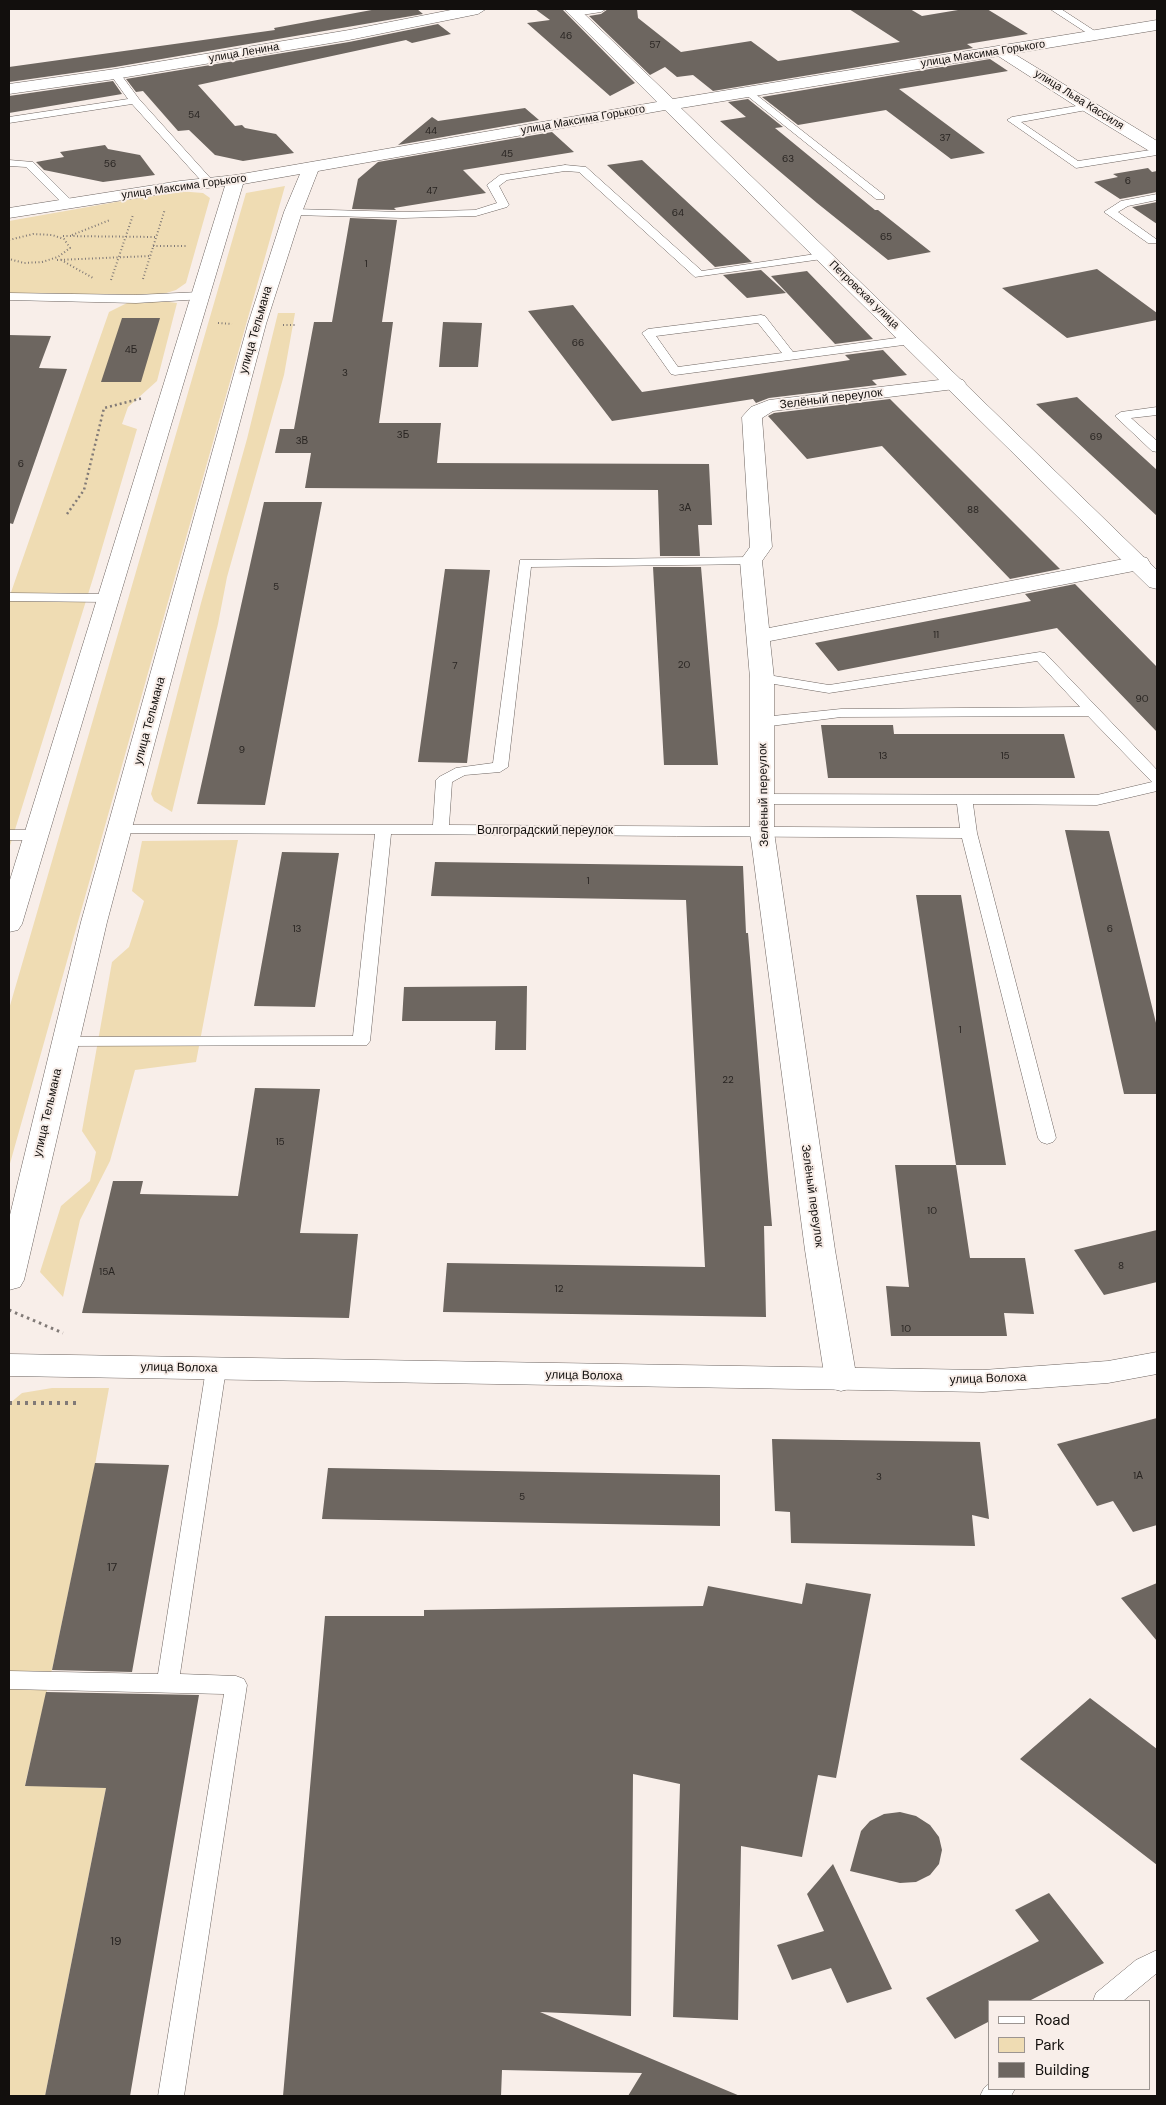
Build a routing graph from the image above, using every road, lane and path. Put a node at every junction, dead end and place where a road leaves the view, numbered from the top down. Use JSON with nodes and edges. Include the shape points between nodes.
{"nodes":[{"id":1,"x":478,"y":9,"type":"edge"},
{"id":2,"x":601,"y":9,"type":"edge"},
{"id":3,"x":1055,"y":9,"type":"edge"},
{"id":4,"x":573,"y":11,"type":"edge"},
{"id":5,"x":1157,"y":25,"type":"edge"},
{"id":6,"x":1096,"y":35,"type":"junction"},
{"id":7,"x":1001,"y":51,"type":"junction"},
{"id":8,"x":115,"y":74,"type":"junction"},
{"id":9,"x":9,"y":89,"type":"edge"},
{"id":10,"x":749,"y":92,"type":"junction"},
{"id":11,"x":135,"y":101,"type":"junction"},
{"id":12,"x":668,"y":105,"type":"junction"},
{"id":13,"x":1088,"y":107,"type":"junction"},
{"id":14,"x":9,"y":120,"type":"edge"},
{"id":15,"x":1157,"y":150,"type":"edge"},
{"id":16,"x":9,"y":163,"type":"edge"},
{"id":17,"x":311,"y":168,"type":"junction"},
{"id":18,"x":236,"y":180,"type":"junction"},
{"id":19,"x":208,"y":183,"type":"junction"},
{"id":20,"x":880,"y":197,"type":"dead end"},
{"id":21,"x":1157,"y":197,"type":"edge"},
{"id":22,"x":68,"y":203,"type":"junction"},
{"id":23,"x":167,"y":205,"type":"dead end"},
{"id":24,"x":293,"y":212,"type":"junction"},
{"id":25,"x":9,"y":213,"type":"edge"},
{"id":26,"x":126,"y":214,"type":"dead end"},
{"id":27,"x":118,"y":217,"type":"dead end"},
{"id":28,"x":69,"y":236,"type":"junction"},
{"id":29,"x":60,"y":237,"type":"junction"},
{"id":30,"x":124,"y":237,"type":"junction"},
{"id":31,"x":156,"y":237,"type":"junction"},
{"id":32,"x":191,"y":237,"type":"dead end"},
{"id":33,"x":9,"y":240,"type":"edge"},
{"id":34,"x":1152,"y":241,"type":"dead end"},
{"id":35,"x":188,"y":246,"type":"junction"},
{"id":36,"x":186,"y":254,"type":"dead end"},
{"id":37,"x":150,"y":256,"type":"dead end"},
{"id":38,"x":822,"y":256,"type":"junction"},
{"id":39,"x":119,"y":257,"type":"junction"},
{"id":40,"x":9,"y":259,"type":"edge"},
{"id":41,"x":51,"y":260,"type":"junction"},
{"id":42,"x":61,"y":260,"type":"junction"},
{"id":43,"x":101,"y":282,"type":"dead end"},
{"id":44,"x":109,"y":287,"type":"dead end"},
{"id":45,"x":200,"y":296,"type":"junction"},
{"id":46,"x":9,"y":298,"type":"edge"},
{"id":47,"x":911,"y":340,"type":"junction"},
{"id":48,"x":790,"y":356,"type":"junction"},
{"id":49,"x":956,"y":384,"type":"junction"},
{"id":50,"x":144,"y":397,"type":"dead end"},
{"id":51,"x":1157,"y":411,"type":"edge"},
{"id":52,"x":1157,"y":448,"type":"edge"},
{"id":53,"x":67,"y":514,"type":"dead end"},
{"id":54,"x":751,"y":560,"type":"junction"},
{"id":55,"x":1150,"y":572,"type":"edge"},
{"id":56,"x":9,"y":597,"type":"edge"},
{"id":57,"x":108,"y":598,"type":"junction"},
{"id":58,"x":758,"y":637,"type":"junction"},
{"id":59,"x":762,"y":678,"type":"junction"},
{"id":60,"x":1092,"y":711,"type":"junction"},
{"id":61,"x":763,"y":722,"type":"junction"},
{"id":62,"x":1157,"y":779,"type":"edge"},
{"id":63,"x":1157,"y":786,"type":"edge"},
{"id":64,"x":964,"y":798,"type":"junction"},
{"id":65,"x":764,"y":799,"type":"junction"},
{"id":66,"x":121,"y":828,"type":"junction"},
{"id":67,"x":384,"y":830,"type":"junction"},
{"id":68,"x":441,"y":830,"type":"junction"},
{"id":69,"x":762,"y":832,"type":"junction"},
{"id":70,"x":969,"y":833,"type":"junction"},
{"id":71,"x":9,"y":835,"type":"edge"},
{"id":72,"x":36,"y":835,"type":"junction"},
{"id":73,"x":9,"y":924,"type":"edge"},
{"id":74,"x":65,"y":1042,"type":"junction"},
{"id":75,"x":1047,"y":1138,"type":"dead end"},
{"id":76,"x":9,"y":1280,"type":"edge"},
{"id":77,"x":9,"y":1310,"type":"edge"},
{"id":78,"x":63,"y":1332,"type":"dead end"},
{"id":79,"x":1157,"y":1362,"type":"edge"},
{"id":80,"x":9,"y":1365,"type":"edge"},
{"id":81,"x":216,"y":1369,"type":"junction"},
{"id":82,"x":842,"y":1380,"type":"junction"},
{"id":83,"x":9,"y":1403,"type":"edge"},
{"id":84,"x":76,"y":1403,"type":"dead end"},
{"id":85,"x":9,"y":1680,"type":"edge"},
{"id":86,"x":168,"y":1683,"type":"junction"},
{"id":87,"x":1157,"y":1961,"type":"edge"},
{"id":88,"x":1106,"y":2000,"type":"edge"},
{"id":89,"x":171,"y":2096,"type":"edge"}],
"edges":[{"from":1,"to":8,"type":"main road","name":"улица Ленина","via":[[349,35]]},
{"from":2,"to":4,"type":"lane"},
{"from":3,"to":6,"type":"lane"},
{"from":4,"to":12,"type":"main road","name":"Петровская улица"},
{"from":5,"to":6,"type":"main road","name":"улица Максима Горького"},
{"from":6,"to":7,"type":"main road","name":"улица Максима Горького"},
{"from":7,"to":10,"type":"main road","name":"улица Максима Горького"},
{"from":7,"to":13,"type":"main road","name":"улица Льва Кассиля"},
{"from":8,"to":9,"type":"main road","name":"улица Ленина"},
{"from":8,"to":11,"type":"lane"},
{"from":10,"to":12,"type":"main road","name":"улица Максима Горького"},
{"from":10,"to":20,"type":"lane"},
{"from":11,"to":14,"type":"lane"},
{"from":11,"to":19,"type":"lane"},
{"from":12,"to":17,"type":"main road","name":"улица Максима Горького"},
{"from":12,"to":38,"type":"main road","name":"Петровская улица"},
{"from":13,"to":15,"type":"main road","name":"улица Льва Кассиля"},
{"from":13,"to":15,"type":"lane","via":[[1012,120],[1076,166]]},
{"from":16,"to":22,"type":"lane","via":[[29,164]]},
{"from":17,"to":18,"type":"main road","name":"улица Максима Горького"},
{"from":17,"to":24,"type":"main road","name":"улица Тельмана"},
{"from":18,"to":19,"type":"main road","name":"улица Максима Горького"},
{"from":18,"to":45,"type":"main road"},
{"from":19,"to":22,"type":"main road","name":"улица Максима Горького"},
{"from":21,"to":34,"type":"lane","via":[[1125,203],[1110,212]]},
{"from":22,"to":25,"type":"main road","name":"улица Максима Горького"},
{"from":23,"to":31,"type":"path"},
{"from":24,"to":38,"type":"lane","via":[[476,213],[503,205],[493,185],[504,178],[565,168],[582,169],[699,275]]},
{"from":24,"to":66,"type":"main road","name":"улица Тельмана","via":[[257,324]]},
{"from":26,"to":30,"type":"path","via":[[134,210]]},
{"from":27,"to":28,"type":"path"},
{"from":28,"to":29,"type":"path"},
{"from":28,"to":30,"type":"path"},
{"from":29,"to":33,"type":"path","via":[[33,234]]},
{"from":29,"to":41,"type":"path","via":[[68,242],[70,248]]},
{"from":30,"to":31,"type":"path"},
{"from":30,"to":39,"type":"path"},
{"from":31,"to":35,"type":"path","via":[[153,246]]},
{"from":32,"to":35,"type":"path"},
{"from":35,"to":36,"type":"path"},
{"from":37,"to":39,"type":"path"},
{"from":38,"to":47,"type":"main road","name":"Петровская улица"},
{"from":39,"to":42,"type":"path"},
{"from":39,"to":44,"type":"path"},
{"from":40,"to":41,"type":"path","via":[[24,262]]},
{"from":41,"to":42,"type":"path"},
{"from":42,"to":43,"type":"path"},
{"from":45,"to":46,"type":"lane"},
{"from":45,"to":57,"type":"main road"},
{"from":47,"to":48,"type":"lane"},
{"from":47,"to":49,"type":"main road","name":"Петровская улица"},
{"from":48,"to":48,"type":"lane","via":[[761,319],[648,333],[675,371]]},
{"from":49,"to":54,"type":"main road","name":"Зелёный переулок","via":[[769,406],[758,411],[752,417],[761,547]]},
{"from":49,"to":55,"type":"main road","name":"Петровская улица"},
{"from":50,"to":53,"type":"path","via":[[104,408],[84,490]]},
{"from":51,"to":52,"type":"lane","via":[[1121,416]]},
{"from":54,"to":58,"type":"main road","name":"Зелёный переулок"},
{"from":54,"to":68,"type":"lane","via":[[525,563],[500,767],[461,771],[444,780]]},
{"from":55,"to":58,"type":"main road"},
{"from":56,"to":57,"type":"lane"},
{"from":57,"to":72,"type":"main road"},
{"from":58,"to":59,"type":"main road","name":"Зелёный переулок"},
{"from":59,"to":60,"type":"lane","via":[[829,689],[1040,656]]},
{"from":59,"to":61,"type":"main road","name":"Зелёный переулок"},
{"from":60,"to":61,"type":"lane","via":[[841,713]]},
{"from":60,"to":62,"type":"lane"},
{"from":61,"to":65,"type":"main road","name":"Зелёный переулок"},
{"from":63,"to":64,"type":"lane","via":[[1097,800]]},
{"from":64,"to":65,"type":"lane"},
{"from":64,"to":70,"type":"lane"},
{"from":65,"to":69,"type":"main road","name":"Зелёный переулок"},
{"from":66,"to":67,"type":"lane","name":"Волгоградский переулок"},
{"from":66,"to":74,"type":"main road","name":"улица Тельмана"},
{"from":67,"to":68,"type":"lane","name":"Волгоградский переулок"},
{"from":67,"to":74,"type":"lane","via":[[361,1041]]},
{"from":68,"to":69,"type":"lane","name":"Волгоградский переулок"},
{"from":69,"to":70,"type":"lane","name":"Волгоградский переулок"},
{"from":69,"to":82,"type":"main road","name":"Зелёный переулок","via":[[820,1250]]},
{"from":70,"to":75,"type":"lane"},
{"from":71,"to":72,"type":"lane"},
{"from":72,"to":73,"type":"main road"},
{"from":74,"to":76,"type":"main road","name":"улица Тельмана"},
{"from":77,"to":78,"type":"path"},
{"from":79,"to":82,"type":"main road","name":"улица Волоха","via":[[1108,1372],[983,1381]]},
{"from":80,"to":81,"type":"main road","name":"улица Волоха"},
{"from":81,"to":82,"type":"main road","name":"улица Волоха"},
{"from":81,"to":86,"type":"lane"},
{"from":83,"to":84,"type":"path"},
{"from":85,"to":86,"type":"lane"},
{"from":86,"to":89,"type":"lane","via":[[236,1685]]},
{"from":87,"to":88,"type":"lane"}]}
